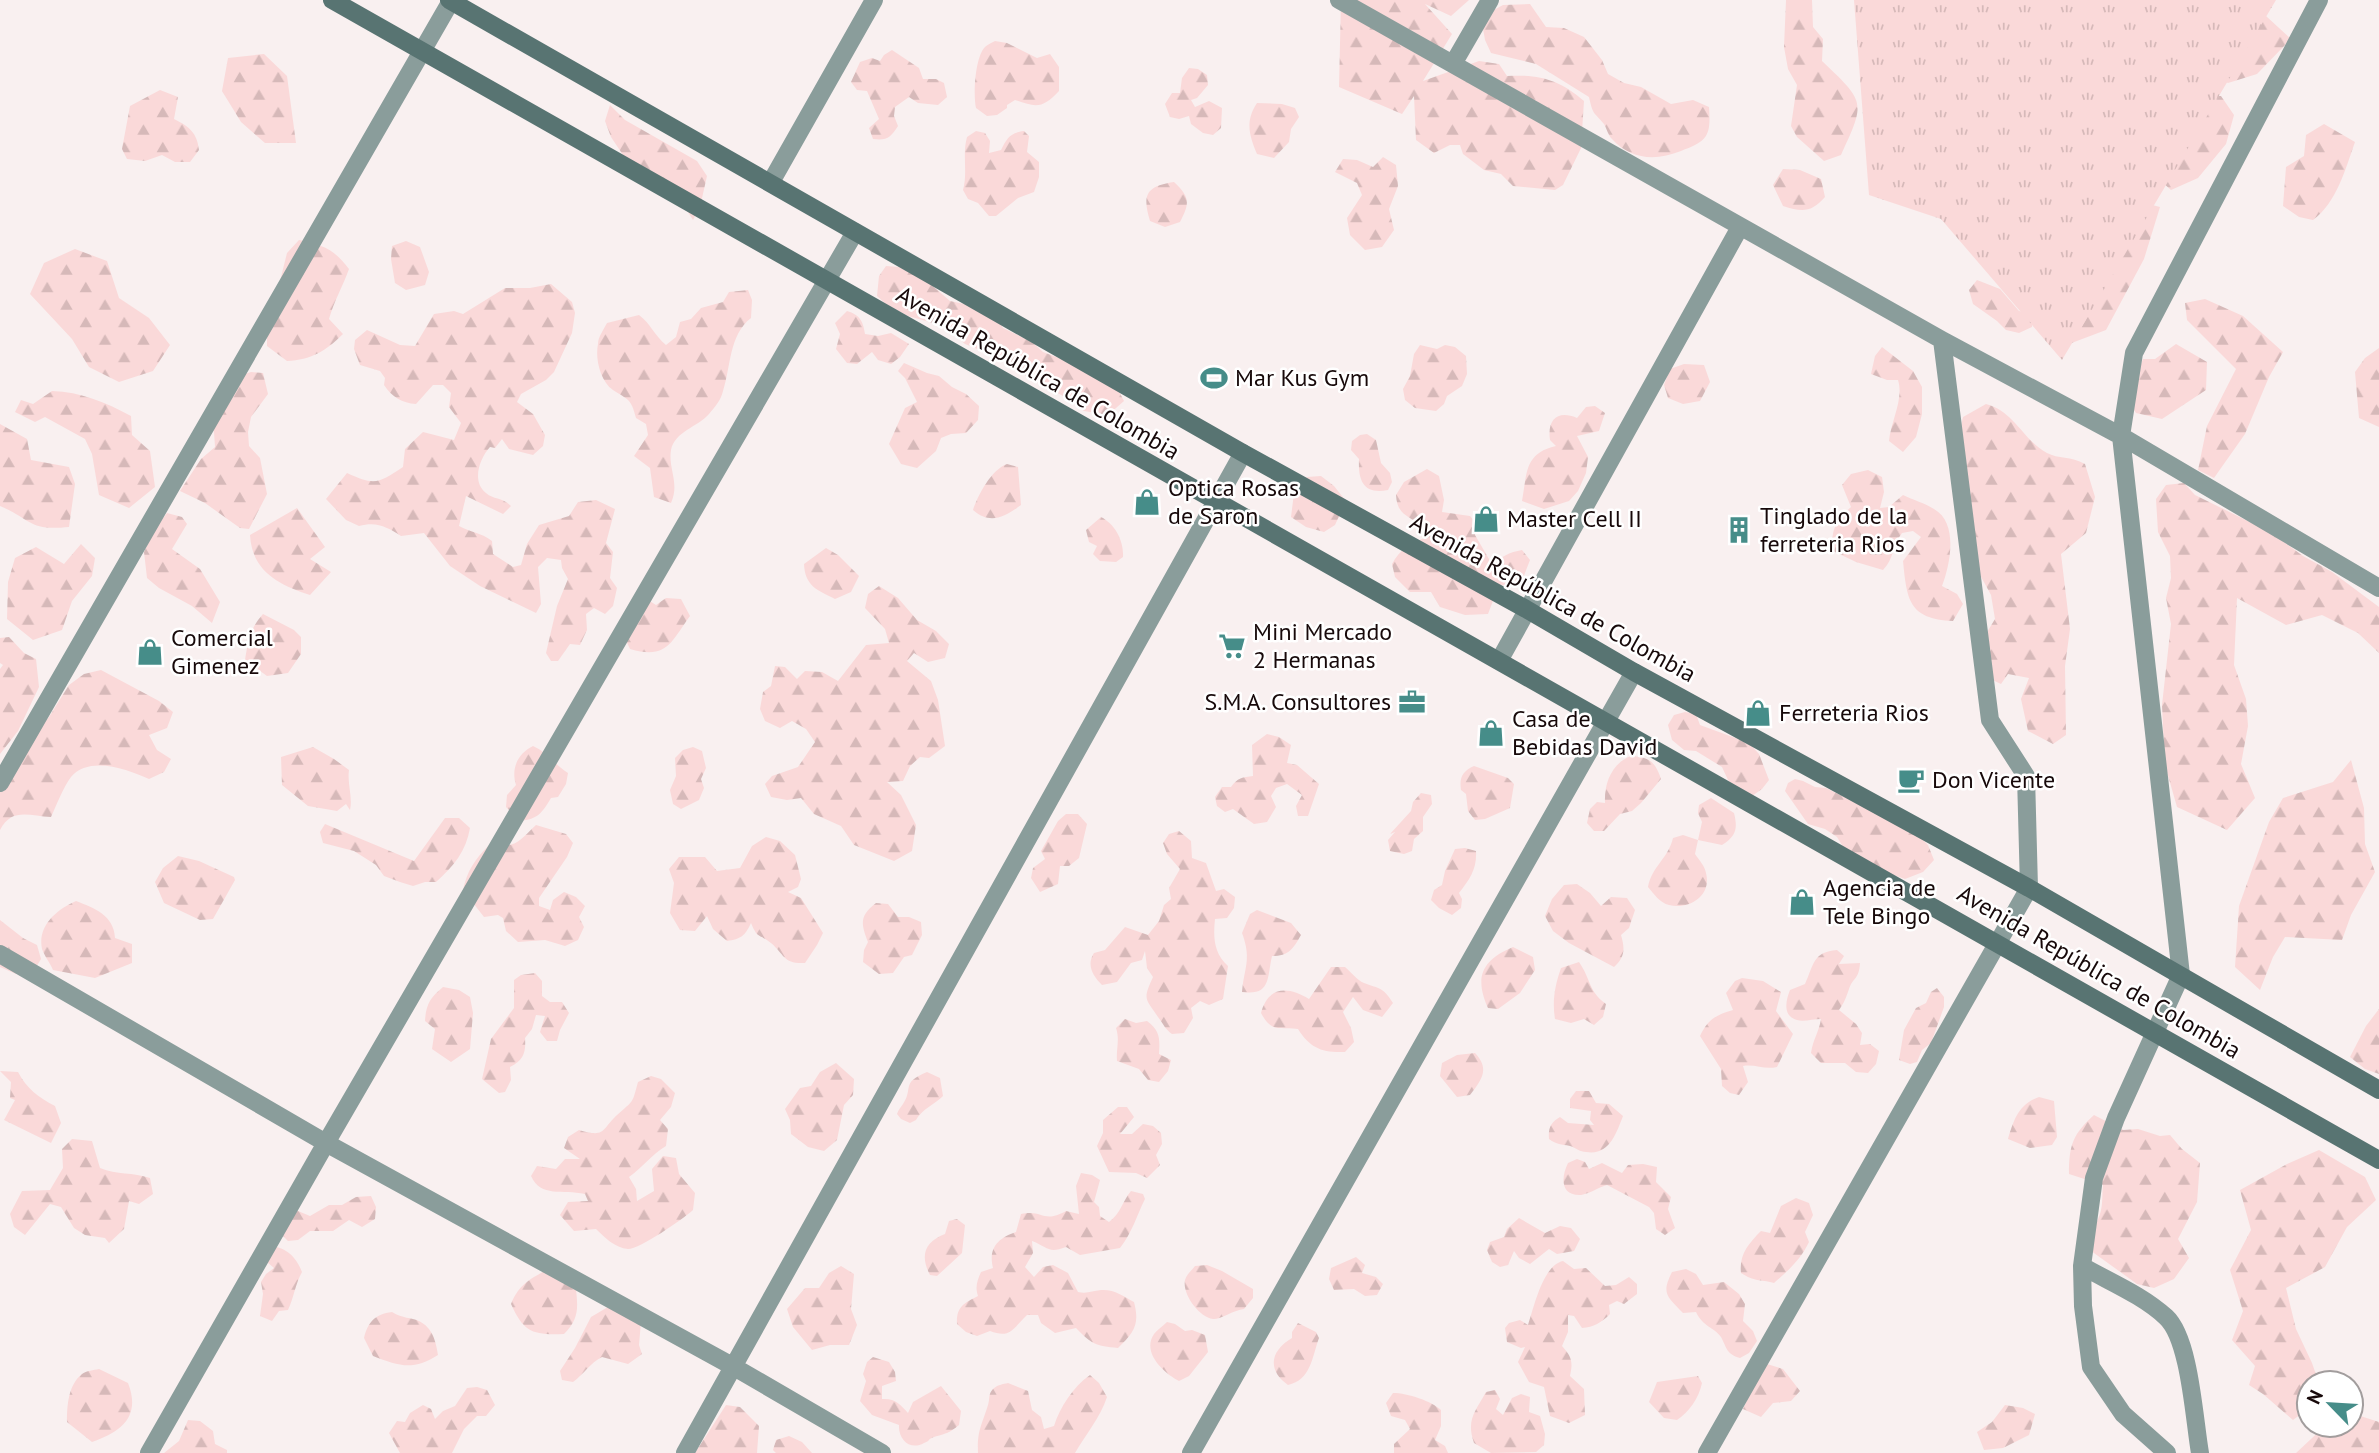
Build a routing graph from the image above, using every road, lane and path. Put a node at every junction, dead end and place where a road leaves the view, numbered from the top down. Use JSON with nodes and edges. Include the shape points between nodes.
{"nodes":[{"id":1,"x":332,"y":0,"type":"edge"},
{"id":2,"x":874,"y":0,"type":"edge"},
{"id":3,"x":1339,"y":0,"type":"edge"},
{"id":4,"x":1490,"y":0,"type":"edge"},
{"id":5,"x":2319,"y":0,"type":"edge"},
{"id":6,"x":450,"y":1,"type":"edge"},
{"id":7,"x":423,"y":51,"type":"junction"},
{"id":8,"x":1453,"y":64,"type":"junction"},
{"id":9,"x":771,"y":182,"type":"junction"},
{"id":10,"x":1740,"y":227,"type":"junction"},
{"id":11,"x":855,"y":232,"type":"junction"},
{"id":12,"x":827,"y":282,"type":"junction"},
{"id":13,"x":1942,"y":340,"type":"junction"},
{"id":14,"x":2121,"y":436,"type":"junction"},
{"id":15,"x":1243,"y":453,"type":"junction"},
{"id":16,"x":1216,"y":502,"type":"junction"},
{"id":17,"x":2379,"y":588,"type":"edge"},
{"id":18,"x":1526,"y":610,"type":"junction"},
{"id":19,"x":1499,"y":661,"type":"junction"},
{"id":20,"x":1634,"y":672,"type":"junction"},
{"id":21,"x":1606,"y":722,"type":"junction"},
{"id":22,"x":0,"y":783,"type":"edge"},
{"id":23,"x":2029,"y":888,"type":"junction"},
{"id":24,"x":1997,"y":942,"type":"junction"},
{"id":25,"x":0,"y":954,"type":"edge"},
{"id":26,"x":2182,"y":975,"type":"junction"},
{"id":27,"x":2155,"y":1033,"type":"junction"},
{"id":28,"x":2379,"y":1090,"type":"edge"},
{"id":29,"x":326,"y":1143,"type":"junction"},
{"id":30,"x":2379,"y":1160,"type":"edge"},
{"id":31,"x":2081,"y":1266,"type":"junction"},
{"id":32,"x":734,"y":1367,"type":"junction"},
{"id":33,"x":149,"y":1453,"type":"edge"},
{"id":34,"x":685,"y":1453,"type":"edge"},
{"id":35,"x":881,"y":1453,"type":"edge"},
{"id":36,"x":1191,"y":1453,"type":"edge"},
{"id":37,"x":1707,"y":1453,"type":"edge"},
{"id":38,"x":2167,"y":1453,"type":"edge"},
{"id":39,"x":2200,"y":1453,"type":"edge"}],
"edges":[{"from":1,"to":7,"type":"street","name":"Avenida República de Colombia"},
{"from":2,"to":9,"type":"street"},
{"from":3,"to":8,"type":"street"},
{"from":4,"to":8,"type":"street"},
{"from":5,"to":14,"type":"street","via":[[2134,353]]},
{"from":6,"to":7,"type":"street"},
{"from":6,"to":9,"type":"street","name":"Avenida República de Colombia"},
{"from":7,"to":12,"type":"street","name":"Avenida República de Colombia"},
{"from":7,"to":22,"type":"street"},
{"from":8,"to":10,"type":"street"},
{"from":9,"to":11,"type":"street","name":"Avenida República de Colombia"},
{"from":10,"to":13,"type":"street"},
{"from":10,"to":18,"type":"street"},
{"from":11,"to":12,"type":"street"},
{"from":11,"to":15,"type":"street","name":"Avenida República de Colombia"},
{"from":12,"to":16,"type":"street","name":"Avenida República de Colombia"},
{"from":12,"to":29,"type":"street"},
{"from":13,"to":14,"type":"street"},
{"from":13,"to":23,"type":"street","via":[[1990,720],[2026,776]]},
{"from":14,"to":17,"type":"street"},
{"from":14,"to":26,"type":"street"},
{"from":15,"to":16,"type":"street"},
{"from":15,"to":18,"type":"street","name":"Avenida República de Colombia"},
{"from":16,"to":19,"type":"street","name":"Avenida República de Colombia"},
{"from":16,"to":32,"type":"street"},
{"from":18,"to":19,"type":"street"},
{"from":18,"to":20,"type":"street","name":"Avenida República de Colombia"},
{"from":19,"to":21,"type":"street","name":"Avenida República de Colombia"},
{"from":20,"to":21,"type":"street"},
{"from":20,"to":23,"type":"street","name":"Avenida República de Colombia"},
{"from":21,"to":24,"type":"street","name":"Avenida República de Colombia"},
{"from":21,"to":36,"type":"street"},
{"from":23,"to":24,"type":"street"},
{"from":23,"to":26,"type":"street","name":"Avenida República de Colombia"},
{"from":24,"to":27,"type":"street","name":"Avenida República de Colombia"},
{"from":24,"to":37,"type":"street"},
{"from":25,"to":29,"type":"street"},
{"from":26,"to":27,"type":"street"},
{"from":26,"to":28,"type":"street","name":"Avenida República de Colombia"},
{"from":27,"to":30,"type":"street","name":"Avenida República de Colombia"},
{"from":27,"to":31,"type":"street","via":[[2094,1178]]},
{"from":29,"to":32,"type":"street"},
{"from":29,"to":33,"type":"street"},
{"from":31,"to":38,"type":"street","via":[[2091,1367],[2123,1414]]},
{"from":31,"to":39,"type":"street","via":[[2143,1299],[2168,1319],[2183,1347]]},
{"from":32,"to":34,"type":"street"},
{"from":32,"to":35,"type":"street"}]}
